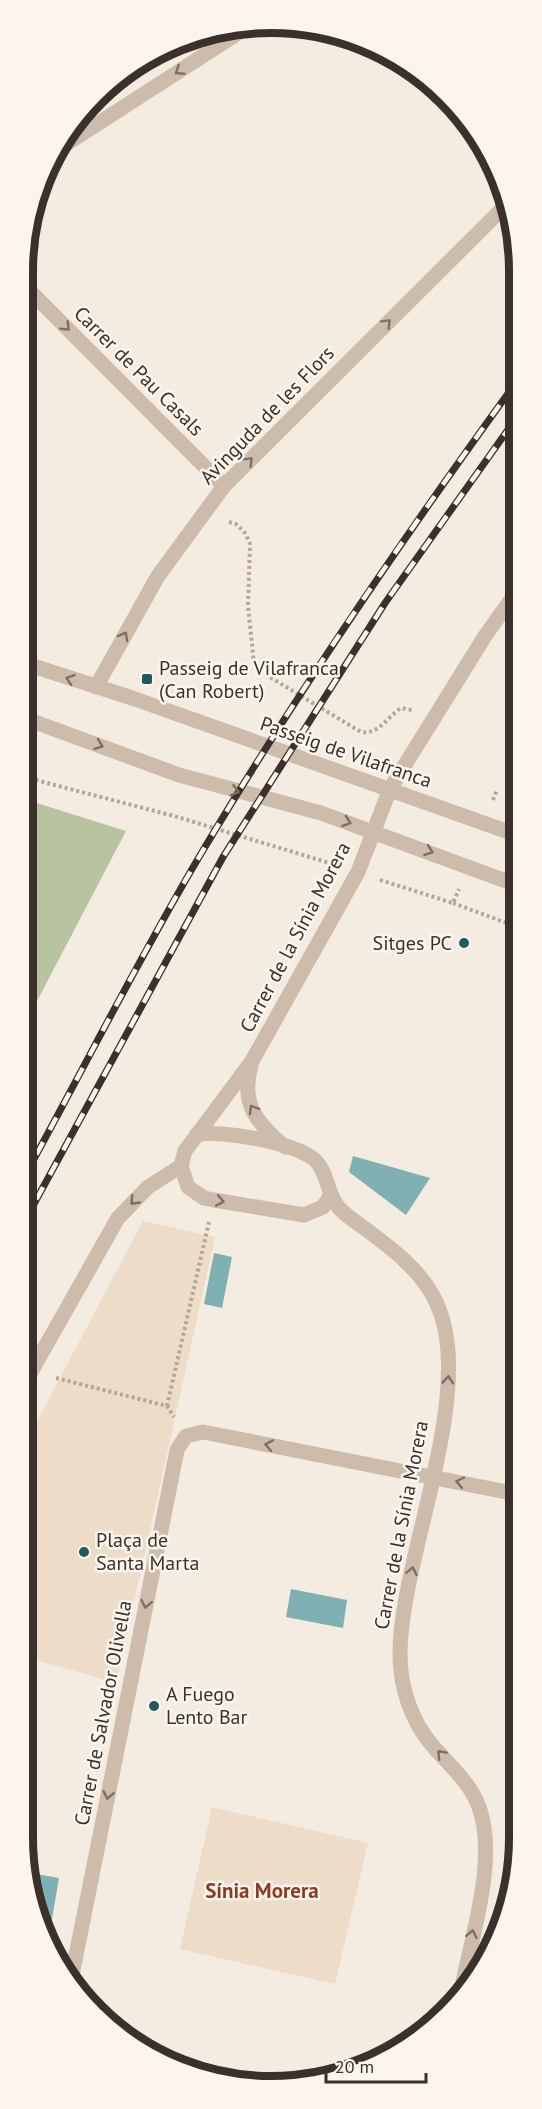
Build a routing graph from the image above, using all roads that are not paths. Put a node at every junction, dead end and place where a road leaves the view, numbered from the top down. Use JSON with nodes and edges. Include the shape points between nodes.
{"nodes":[{"id":1,"x":233,"y":36,"type":"edge"},
{"id":2,"x":72,"y":140,"type":"edge"},
{"id":3,"x":501,"y":210,"type":"edge"},
{"id":4,"x":33,"y":294,"type":"edge"},
{"id":5,"x":224,"y":486,"type":"junction"},
{"id":6,"x":509,"y":602,"type":"edge"},
{"id":7,"x":33,"y":666,"type":"edge"},
{"id":8,"x":96,"y":687,"type":"junction"},
{"id":9,"x":33,"y":721,"type":"edge"},
{"id":10,"x":390,"y":789,"type":"junction"},
{"id":11,"x":374,"y":831,"type":"junction"},
{"id":12,"x":509,"y":832,"type":"edge"},
{"id":13,"x":509,"y":882,"type":"edge"},
{"id":14,"x":252,"y":1061,"type":"junction"},
{"id":15,"x":196,"y":1135,"type":"junction"},
{"id":16,"x":285,"y":1147,"type":"junction"},
{"id":17,"x":181,"y":1166,"type":"junction"},
{"id":18,"x":331,"y":1195,"type":"junction"},
{"id":19,"x":33,"y":1366,"type":"edge"},
{"id":20,"x":432,"y":1476,"type":"junction"},
{"id":21,"x":509,"y":1492,"type":"edge"},
{"id":22,"x":73,"y":1970,"type":"edge"},
{"id":23,"x":464,"y":1977,"type":"edge"}],
"edges":[{"from":1,"to":2,"type":"street","one_way":true},
{"from":5,"to":3,"type":"street","name":"Avinguda de les Flors","one_way":true},
{"from":4,"to":5,"type":"street","name":"Carrer de Pau Casals","one_way":true},
{"from":8,"to":5,"type":"street","name":"Avinguda de les Flors","one_way":true,"via":[[158,576]]},
{"from":6,"to":10,"type":"street","name":"Carrer de la Sínia Morera"},
{"from":8,"to":7,"type":"street","name":"Passeig de Vilafranca","one_way":true},
{"from":8,"to":10,"type":"street","name":"Passeig de Vilafranca"},
{"from":9,"to":11,"type":"street","one_way":true,"via":[[196,780]]},
{"from":10,"to":11,"type":"street","name":"Carrer de la Sínia Morera"},
{"from":10,"to":12,"type":"street","name":"Passeig de Vilafranca"},
{"from":11,"to":13,"type":"street","one_way":true},
{"from":11,"to":14,"type":"street","name":"Carrer de la Sínia Morera","via":[[358,872]]},
{"from":14,"to":15,"type":"street","name":"Carrer de la Sínia Morera"},
{"from":16,"to":14,"type":"street","name":"Carrer de la Sínia Morera","one_way":true,"via":[[250,1107],[246,1093]]},
{"from":15,"to":16,"type":"street","name":"Carrer de la Sínia Morera","via":[[218,1133]]},
{"from":15,"to":17,"type":"street","name":"Carrer de la Sínia Morera"},
{"from":16,"to":18,"type":"street","name":"Carrer de la Sínia Morera","via":[[315,1161]]},
{"from":17,"to":18,"type":"street","one_way":true,"via":[[188,1187],[214,1200],[304,1215],[323,1207]]},
{"from":17,"to":19,"type":"street","one_way":true,"via":[[148,1187],[118,1218]]},
{"from":20,"to":18,"type":"street","name":"Carrer de la Sínia Morera","one_way":true,"via":[[449,1367],[443,1317],[417,1274],[339,1208]]},
{"from":21,"to":20,"type":"street","one_way":true},
{"from":20,"to":22,"type":"street","name":"Carrer de Salvador Olivella","one_way":true,"via":[[203,1432],[186,1436],[177,1450]]},
{"from":23,"to":20,"type":"street","name":"Carrer de la Sínia Morera","one_way":true,"via":[[488,1857],[486,1833],[478,1806],[462,1777],[430,1743],[412,1714],[400,1654],[409,1584]]}]}
